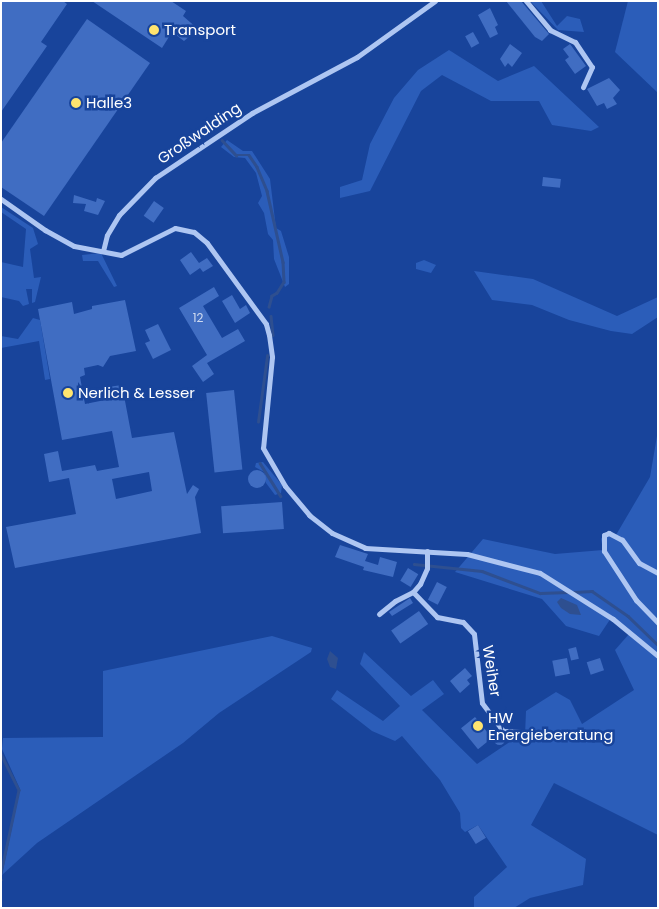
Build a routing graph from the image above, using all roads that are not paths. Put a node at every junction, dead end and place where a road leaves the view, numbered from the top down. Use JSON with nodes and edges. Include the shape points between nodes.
{"nodes":[{"id":1,"x":435,"y":1,"type":"edge"},
{"id":2,"x":526,"y":1,"type":"edge"},
{"id":3,"x":582,"y":87,"type":"dead end"},
{"id":4,"x":1,"y":199,"type":"edge"},
{"id":5,"x":104,"y":251,"type":"junction"},
{"id":6,"x":427,"y":551,"type":"junction"},
{"id":7,"x":658,"y":573,"type":"edge"},
{"id":8,"x":413,"y":592,"type":"junction"},
{"id":9,"x":380,"y":614,"type":"dead end"},
{"id":10,"x":658,"y":623,"type":"edge"},
{"id":11,"x":658,"y":656,"type":"edge"},
{"id":12,"x":525,"y":732,"type":"dead end"}],
"edges":[{"from":1,"to":5,"type":"street","name":"Großwalding","via":[[357,57],[252,113],[155,178],[119,215],[107,234]]},
{"from":2,"to":3,"type":"street","via":[[550,30],[574,42],[592,68]]},
{"from":4,"to":5,"type":"street","via":[[74,246]]},
{"from":5,"to":6,"type":"street","via":[[121,256],[175,228],[194,232],[207,243],[266,324],[272,357],[263,448],[285,486],[332,533],[366,548]]},
{"from":6,"to":8,"type":"street","via":[[427,568]]},
{"from":6,"to":11,"type":"street","via":[[467,554],[540,573],[613,618]]},
{"from":7,"to":10,"type":"street","via":[[639,563],[616,536],[604,534],[604,551],[636,600]]},
{"from":8,"to":9,"type":"street"},
{"from":8,"to":12,"type":"street","name":"Weiher","via":[[436,617],[463,622],[474,634],[482,702],[503,731]]}]}
